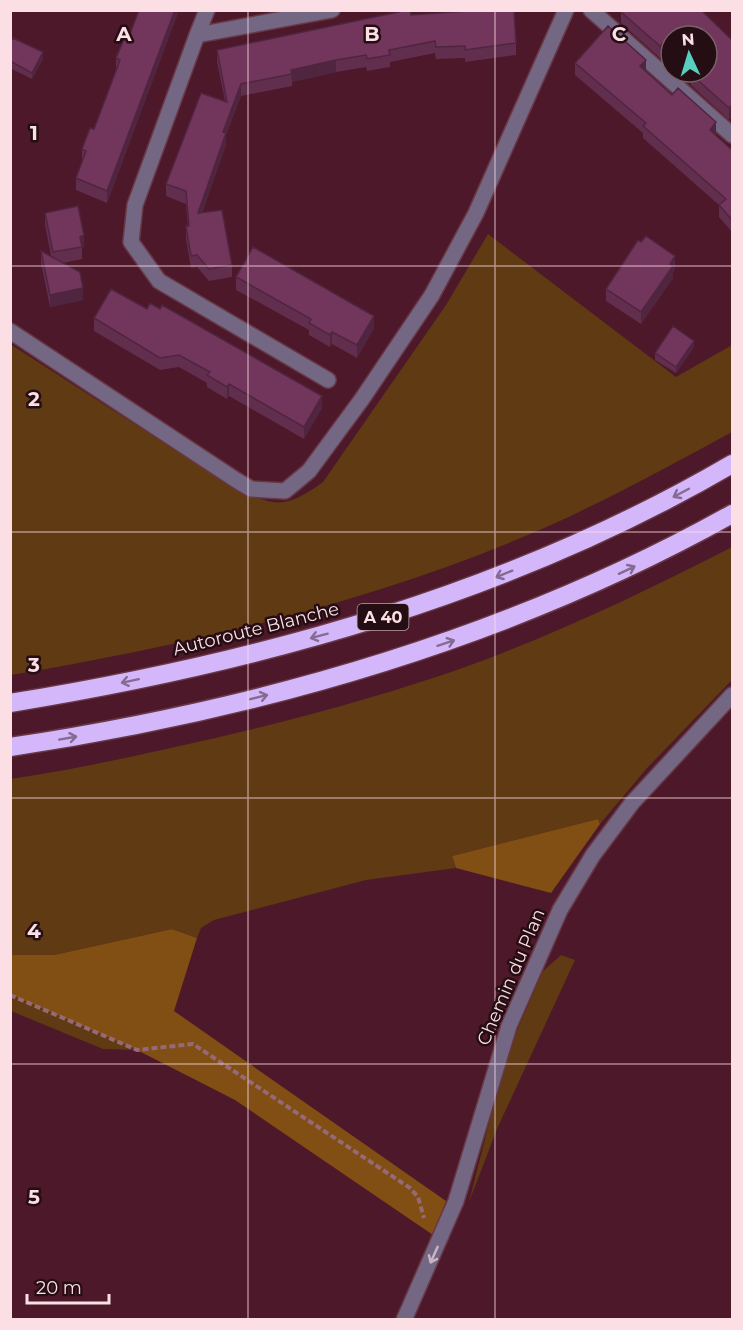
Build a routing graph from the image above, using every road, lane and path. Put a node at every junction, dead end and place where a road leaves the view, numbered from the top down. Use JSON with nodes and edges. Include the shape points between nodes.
{"nodes":[{"id":1,"x":207,"y":10,"type":"edge"},
{"id":2,"x":332,"y":10,"type":"edge"},
{"id":3,"x":566,"y":10,"type":"edge"},
{"id":4,"x":591,"y":10,"type":"edge"},
{"id":5,"x":198,"y":35,"type":"junction"},
{"id":6,"x":732,"y":135,"type":"edge"},
{"id":7,"x":10,"y":331,"type":"edge"},
{"id":8,"x":328,"y":380,"type":"dead end"},
{"id":9,"x":732,"y":464,"type":"edge"},
{"id":10,"x":732,"y":514,"type":"edge"},
{"id":11,"x":732,"y":695,"type":"edge"},
{"id":12,"x":10,"y":703,"type":"edge"},
{"id":13,"x":10,"y":747,"type":"edge"},
{"id":14,"x":10,"y":995,"type":"edge"},
{"id":15,"x":424,"y":1221,"type":"dead end"},
{"id":16,"x":404,"y":1320,"type":"edge"}],
"edges":[{"from":1,"to":5,"type":"street"},
{"from":2,"to":5,"type":"street"},
{"from":3,"to":7,"type":"street","via":[[476,213],[432,295],[309,471],[285,491],[252,489],[236,480]]},
{"from":4,"to":6,"type":"street"},
{"from":5,"to":8,"type":"street","via":[[135,205],[130,242],[159,281]]},
{"from":9,"to":12,"type":"highway","name":"Autoroute Blanche","number":"A 40","one_way":true,"via":[[657,506],[584,540],[440,598],[340,631],[235,658]]},
{"from":13,"to":10,"type":"highway","number":"A 40","one_way":true,"via":[[240,702],[453,641],[627,570]]},
{"from":11,"to":16,"type":"street","name":"Chemin du Plan","one_way":true,"via":[[632,803],[593,855],[560,910],[509,1026],[456,1200]]},
{"from":14,"to":15,"type":"path","via":[[137,1050],[193,1044],[410,1188],[425,1213]]}]}
